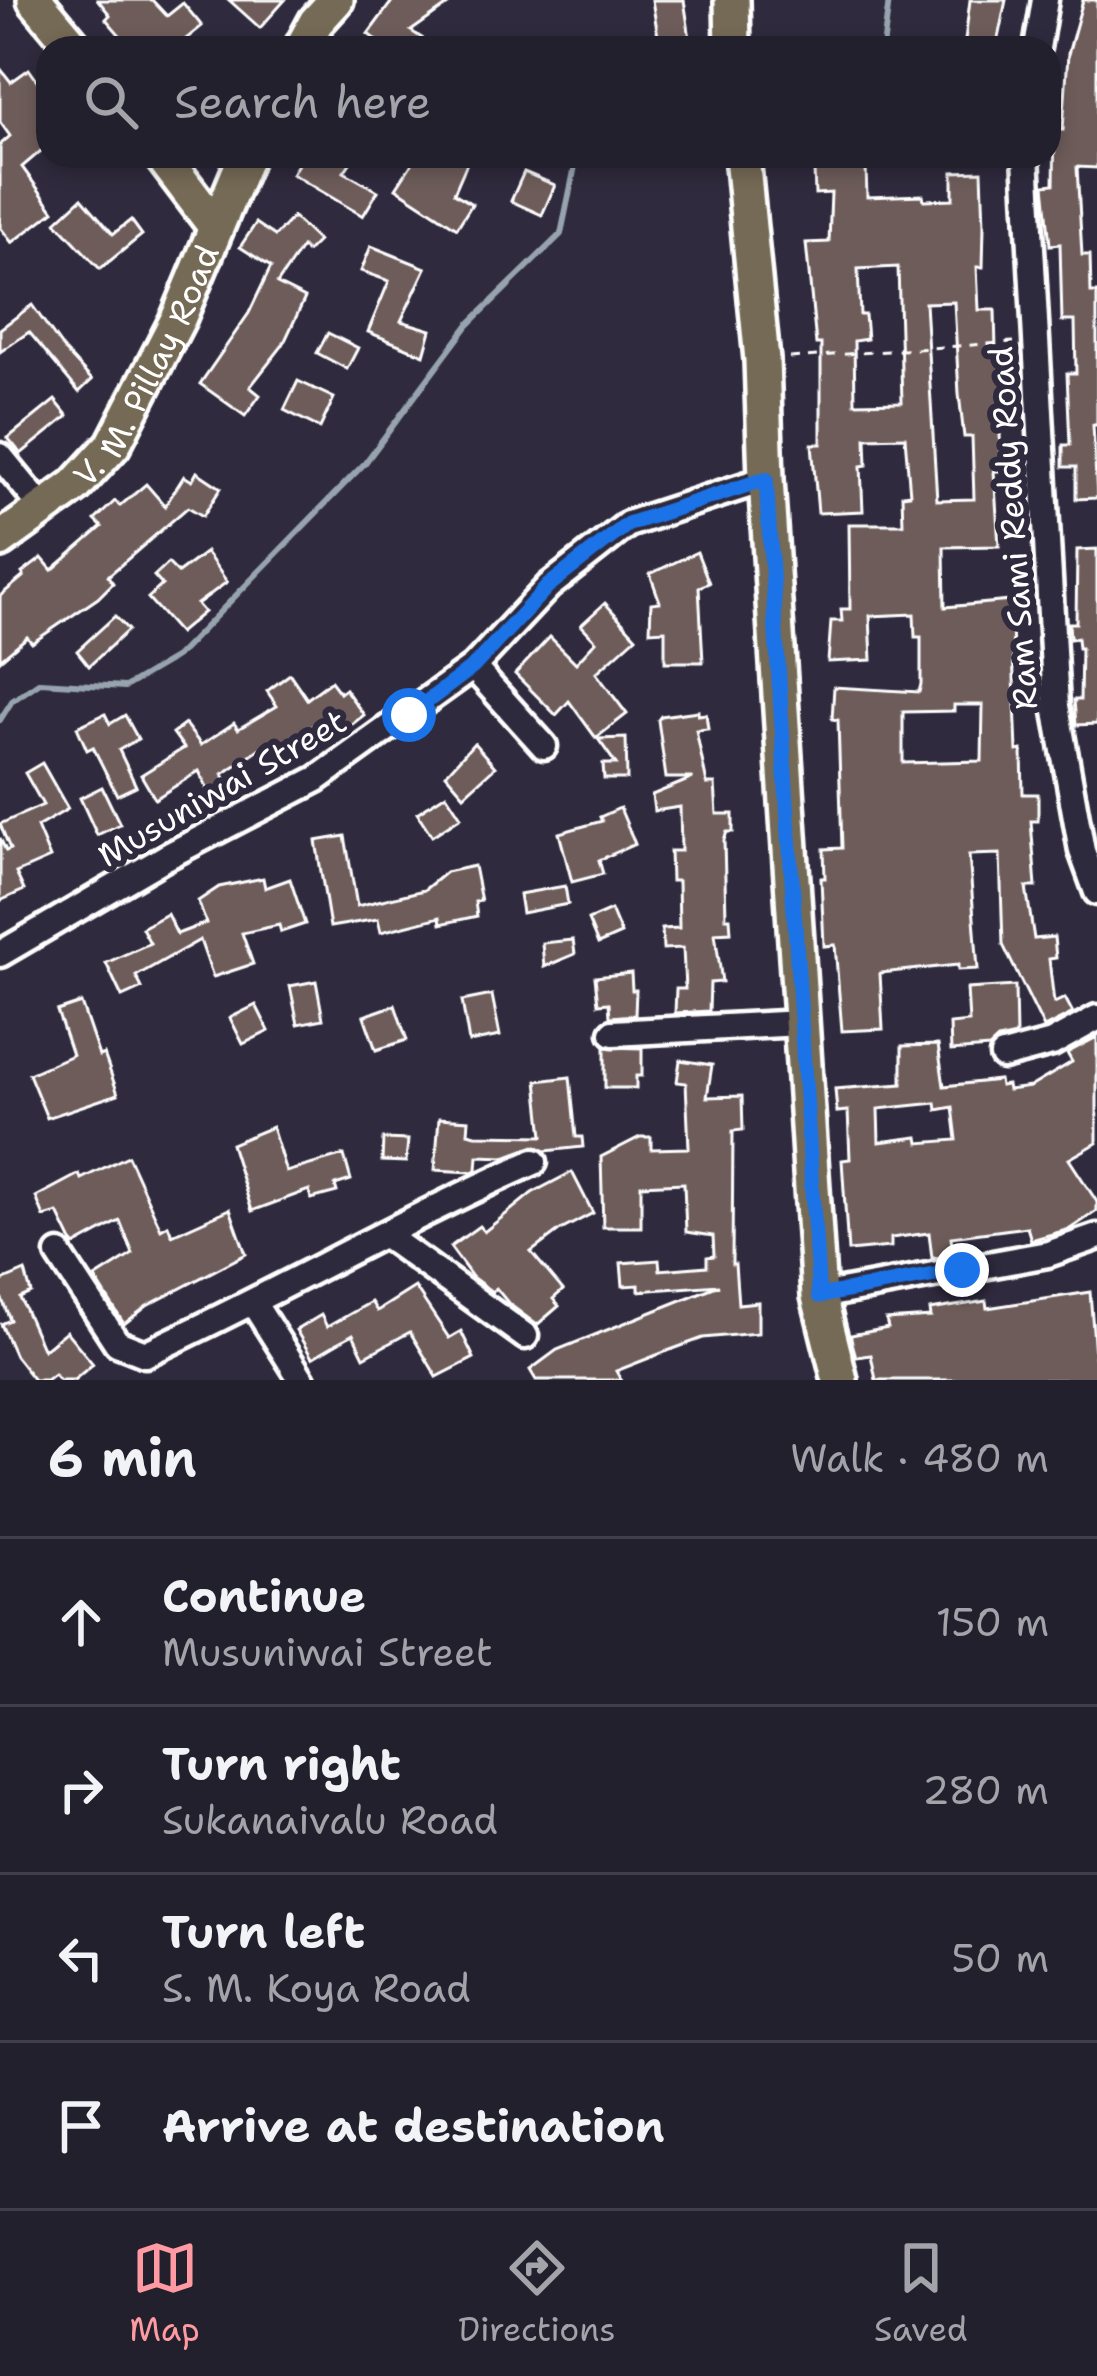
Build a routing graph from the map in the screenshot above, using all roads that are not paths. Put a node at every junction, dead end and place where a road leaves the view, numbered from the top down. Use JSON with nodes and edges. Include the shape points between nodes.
{"nodes":[{"id":1,"x":35,"y":0,"type":"edge"},
{"id":2,"x":336,"y":0,"type":"edge"},
{"id":3,"x":732,"y":0,"type":"edge"},
{"id":4,"x":1045,"y":0,"type":"edge"},
{"id":5,"x":65,"y":36,"type":"edge"},
{"id":6,"x":308,"y":36,"type":"edge"},
{"id":7,"x":733,"y":36,"type":"edge"},
{"id":8,"x":1039,"y":36,"type":"edge"},
{"id":9,"x":170,"y":168,"type":"edge"},
{"id":10,"x":241,"y":168,"type":"edge"},
{"id":11,"x":743,"y":168,"type":"edge"},
{"id":12,"x":1027,"y":168,"type":"edge"},
{"id":13,"x":215,"y":226,"type":"junction"},
{"id":14,"x":0,"y":456,"type":"edge"},
{"id":15,"x":766,"y":479,"type":"junction"},
{"id":16,"x":45,"y":511,"type":"junction"},
{"id":17,"x":0,"y":540,"type":"edge"},
{"id":18,"x":473,"y":667,"type":"junction"},
{"id":19,"x":544,"y":746,"type":"dead end"},
{"id":20,"x":1097,"y":892,"type":"edge"},
{"id":21,"x":0,"y":954,"type":"edge"},
{"id":22,"x":1097,"y":1018,"type":"edge"},
{"id":23,"x":801,"y":1023,"type":"junction"},
{"id":24,"x":613,"y":1033,"type":"dead end"},
{"id":25,"x":1003,"y":1056,"type":"dead end"},
{"id":26,"x":534,"y":1162,"type":"dead end"},
{"id":27,"x":385,"y":1235,"type":"junction"},
{"id":28,"x":1097,"y":1237,"type":"edge"},
{"id":29,"x":59,"y":1254,"type":"dead end"},
{"id":30,"x":819,"y":1296,"type":"junction"},
{"id":31,"x":254,"y":1304,"type":"junction"},
{"id":32,"x":525,"y":1336,"type":"dead end"},
{"id":33,"x":833,"y":1378,"type":"edge"},
{"id":34,"x":302,"y":1380,"type":"edge"}],
"edges":[{"from":1,"to":5,"type":"main road"},
{"from":2,"to":6,"type":"main road"},
{"from":3,"to":7,"type":"main road"},
{"from":4,"to":8,"type":"street"},
{"from":9,"to":13,"type":"main road"},
{"from":10,"to":13,"type":"main road","name":"V. M. Pillay Road"},
{"from":11,"to":15,"type":"main road"},
{"from":12,"to":20,"type":"street","name":"Ram Sami Reddy Road","via":[[1056,706]]},
{"from":13,"to":16,"type":"main road","name":"V. M. Pillay Road","via":[[112,446]]},
{"from":14,"to":16,"type":"street"},
{"from":15,"to":18,"type":"street","name":"Musuniwai Street","via":[[628,524],[548,586]]},
{"from":15,"to":23,"type":"main road"},
{"from":16,"to":17,"type":"main road","name":"V. M. Pillay Road"},
{"from":18,"to":19,"type":"street"},
{"from":18,"to":21,"type":"street","name":"Musuniwai Street","via":[[317,779]]},
{"from":22,"to":25,"type":"street","via":[[1033,1051]]},
{"from":23,"to":24,"type":"street"},
{"from":23,"to":30,"type":"main road"},
{"from":26,"to":27,"type":"street"},
{"from":27,"to":31,"type":"street"},
{"from":27,"to":32,"type":"street"},
{"from":28,"to":30,"type":"street","via":[[1048,1255]]},
{"from":29,"to":31,"type":"street","via":[[117,1343],[145,1354]]},
{"from":30,"to":33,"type":"main road"},
{"from":31,"to":34,"type":"street"}]}
